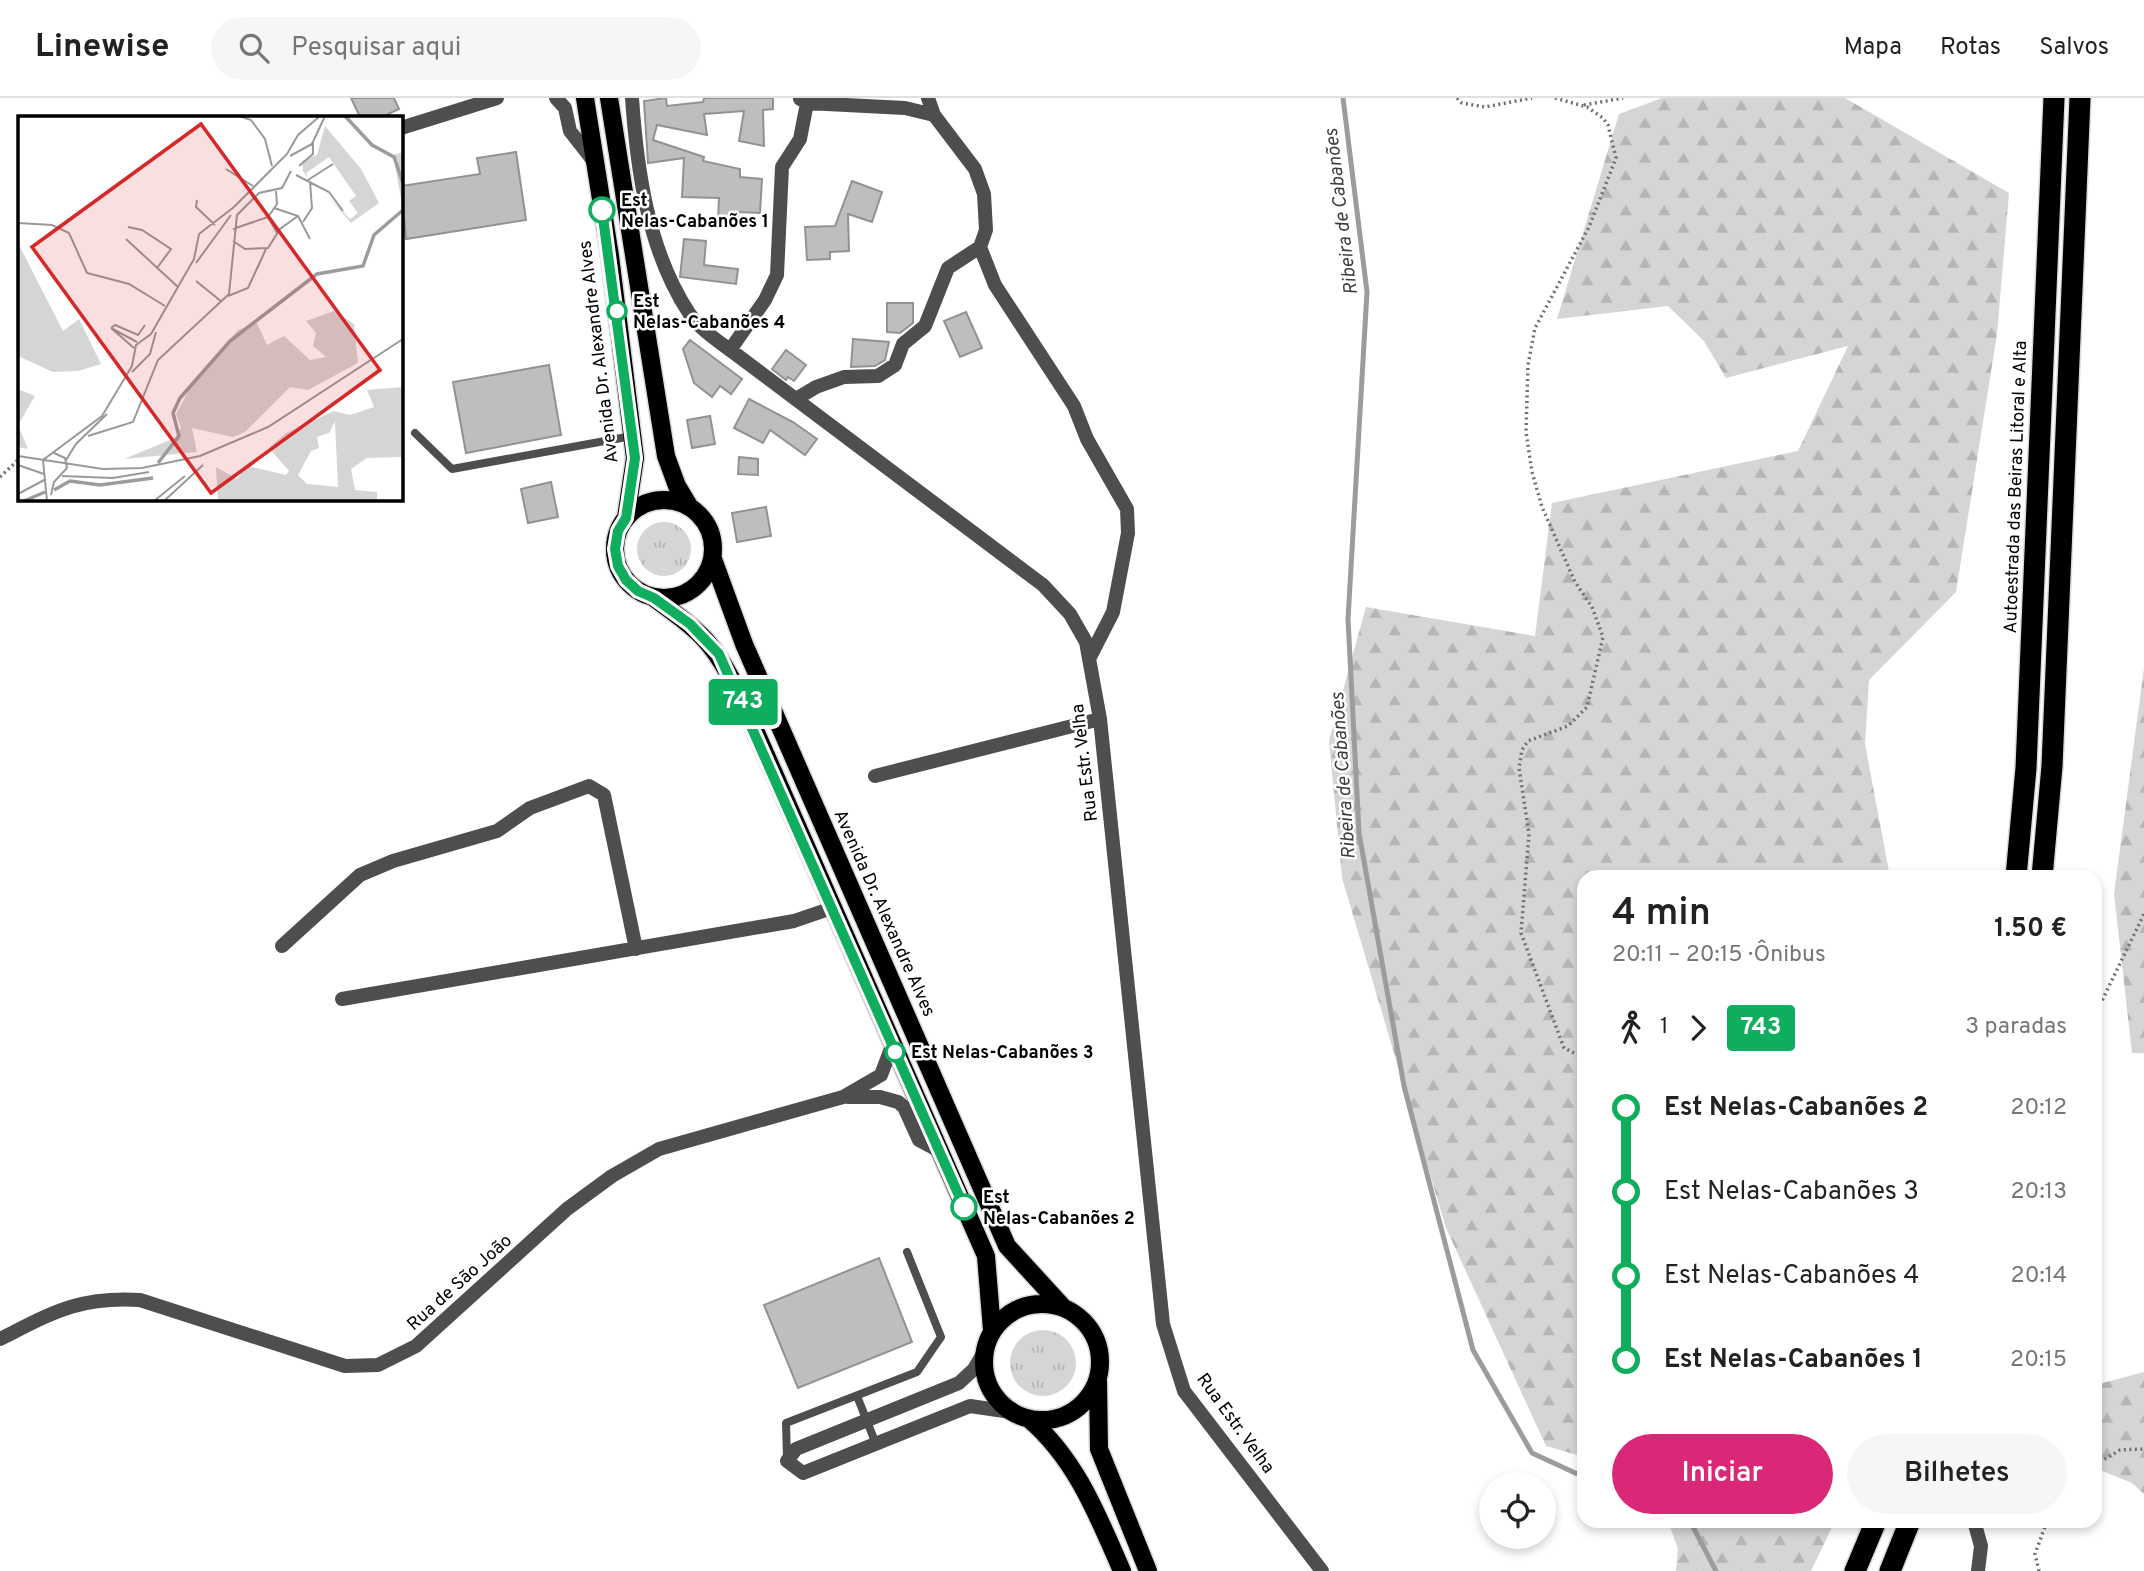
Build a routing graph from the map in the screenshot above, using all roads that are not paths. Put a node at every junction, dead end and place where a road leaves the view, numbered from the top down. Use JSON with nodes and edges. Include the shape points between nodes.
{"nodes":[{"id":1,"x":497,"y":98,"type":"edge"},
{"id":2,"x":556,"y":98,"type":"edge"},
{"id":3,"x":585,"y":98,"type":"edge"},
{"id":4,"x":609,"y":98,"type":"edge"},
{"id":5,"x":632,"y":98,"type":"edge"},
{"id":6,"x":928,"y":98,"type":"edge"},
{"id":7,"x":2053,"y":98,"type":"edge"},
{"id":8,"x":2080,"y":98,"type":"edge"},
{"id":9,"x":803,"y":101,"type":"edge"},
{"id":10,"x":934,"y":115,"type":"junction"},
{"id":11,"x":402,"y":128,"type":"edge"},
{"id":12,"x":595,"y":163,"type":"junction"},
{"id":13,"x":980,"y":247,"type":"junction"},
{"id":14,"x":730,"y":350,"type":"junction"},
{"id":15,"x":796,"y":400,"type":"junction"},
{"id":16,"x":415,"y":433,"type":"dead end"},
{"id":17,"x":632,"y":436,"type":"junction"},
{"id":18,"x":689,"y":506,"type":"junction"},
{"id":19,"x":626,"y":518,"type":"junction"},
{"id":20,"x":713,"y":559,"type":"junction"},
{"id":21,"x":654,"y":598,"type":"junction"},
{"id":22,"x":1089,"y":659,"type":"junction"},
{"id":23,"x":1100,"y":719,"type":"junction"},
{"id":24,"x":875,"y":776,"type":"dead end"},
{"id":25,"x":2017,"y":870,"type":"edge"},
{"id":26,"x":2043,"y":870,"type":"edge"},
{"id":27,"x":832,"y":908,"type":"junction"},
{"id":28,"x":282,"y":946,"type":"dead end"},
{"id":29,"x":636,"y":949,"type":"junction"},
{"id":30,"x":342,"y":999,"type":"dead end"},
{"id":31,"x":892,"y":1046,"type":"junction"},
{"id":32,"x":843,"y":1097,"type":"junction"},
{"id":33,"x":938,"y":1150,"type":"junction"},
{"id":34,"x":907,"y":1252,"type":"dead end"},
{"id":35,"x":1062,"y":1306,"type":"junction"},
{"id":36,"x":992,"y":1330,"type":"junction"},
{"id":37,"x":0,"y":1339,"type":"edge"},
{"id":38,"x":984,"y":1352,"type":"junction"},
{"id":39,"x":1098,"y":1378,"type":"junction"},
{"id":40,"x":857,"y":1395,"type":"junction"},
{"id":41,"x":1011,"y":1412,"type":"junction"},
{"id":42,"x":1028,"y":1419,"type":"junction"},
{"id":43,"x":867,"y":1421,"type":"junction"},
{"id":44,"x":876,"y":1444,"type":"junction"},
{"id":45,"x":787,"y":1461,"type":"junction"},
{"id":46,"x":1872,"y":1528,"type":"edge"},
{"id":47,"x":1907,"y":1528,"type":"edge"},
{"id":48,"x":1976,"y":1528,"type":"edge"},
{"id":49,"x":1122,"y":1571,"type":"edge"},
{"id":50,"x":1148,"y":1571,"type":"edge"},
{"id":51,"x":1322,"y":1571,"type":"edge"},
{"id":52,"x":1855,"y":1571,"type":"edge"},
{"id":53,"x":1890,"y":1571,"type":"edge"},
{"id":54,"x":1978,"y":1571,"type":"edge"}],
"edges":[{"from":1,"to":11,"type":"street"},
{"from":2,"to":12,"type":"street","via":[[565,108],[570,131]]},
{"from":3,"to":12,"type":"main road","name":"Avenida Dr. Alexandre Alves"},
{"from":4,"to":18,"type":"main road","via":[[666,456]]},
{"from":5,"to":14,"type":"street","name":"Rua Estr. Velha","via":[[636,156],[666,269],[690,315]]},
{"from":6,"to":10,"type":"street"},
{"from":7,"to":25,"type":"highway","name":"Autoestrada das Beiras Litoral e Alta","via":[[2026,768]]},
{"from":8,"to":26,"type":"highway","via":[[2053,752]]},
{"from":9,"to":10,"type":"street","via":[[905,108]]},
{"from":9,"to":14,"type":"street","via":[[800,139],[782,167],[777,275]]},
{"from":10,"to":13,"type":"street","via":[[975,169],[984,194],[986,230]]},
{"from":12,"to":17,"type":"main road","name":"Avenida Dr. Alexandre Alves"},
{"from":13,"to":15,"type":"street","via":[[948,268],[926,326],[903,344],[895,365],[878,376],[844,377]]},
{"from":13,"to":22,"type":"street","via":[[995,285],[1074,406],[1087,439],[1127,509],[1128,533],[1113,612]]},
{"from":14,"to":15,"type":"street","name":"Rua Estr. Velha"},
{"from":15,"to":22,"type":"street","name":"Rua Estr. Velha","via":[[1043,585],[1070,614],[1086,642]]},
{"from":16,"to":17,"type":"lane","via":[[452,469]]},
{"from":17,"to":19,"type":"main road","name":"Avenida Dr. Alexandre Alves","via":[[635,458]]},
{"from":18,"to":19,"type":"main road","via":[[649,502]]},
{"from":18,"to":20,"type":"main road","via":[[710,529]]},
{"from":19,"to":21,"type":"main road","via":[[618,531],[618,566],[638,591]]},
{"from":20,"to":21,"type":"main road","via":[[698,586],[669,599]]},
{"from":20,"to":35,"type":"main road","name":"Avenida Dr. Alexandre Alves","via":[[750,657],[1007,1245]]},
{"from":21,"to":27,"type":"main road","via":[[690,624],[719,654]]},
{"from":22,"to":23,"type":"street","name":"Rua Estr. Velha"},
{"from":23,"to":24,"type":"street"},
{"from":23,"to":51,"type":"street","name":"Rua Estr. Velha","via":[[1163,1324],[1184,1391]]},
{"from":27,"to":29,"type":"street","via":[[794,921]]},
{"from":27,"to":31,"type":"main road"},
{"from":28,"to":29,"type":"street","via":[[360,875],[497,831],[530,808],[589,786],[604,795]]},
{"from":29,"to":30,"type":"street"},
{"from":31,"to":32,"type":"street","via":[[881,1075]]},
{"from":31,"to":33,"type":"main road"},
{"from":32,"to":33,"type":"street","via":[[898,1102],[919,1140]]},
{"from":32,"to":37,"type":"street","name":"Rua de São João","via":[[659,1149],[612,1176],[567,1209],[416,1346],[377,1365],[345,1366],[140,1300],[117,1298],[70,1305]]},
{"from":33,"to":36,"type":"main road","via":[[986,1256]]},
{"from":34,"to":40,"type":"lane","via":[[941,1336],[917,1372]]},
{"from":35,"to":36,"type":"main road","via":[[1023,1306],[1005,1315]]},
{"from":35,"to":39,"type":"main road","via":[[1089,1327],[1098,1343]]},
{"from":36,"to":38,"type":"main road"},
{"from":38,"to":41,"type":"main road","via":[[988,1386]]},
{"from":38,"to":43,"type":"street","via":[[959,1383]]},
{"from":39,"to":42,"type":"main road","via":[[1091,1394],[1063,1416]]},
{"from":39,"to":50,"type":"main road","via":[[1099,1449]]},
{"from":40,"to":43,"type":"lane"},
{"from":40,"to":45,"type":"lane","via":[[786,1423]]},
{"from":41,"to":42,"type":"main road"},
{"from":41,"to":44,"type":"street","via":[[970,1406]]},
{"from":42,"to":49,"type":"main road","via":[[1061,1453],[1090,1498]]},
{"from":43,"to":44,"type":"lane"},
{"from":43,"to":45,"type":"street","via":[[796,1449]]},
{"from":44,"to":45,"type":"street","via":[[803,1473]]},
{"from":46,"to":52,"type":"highway"},
{"from":47,"to":53,"type":"highway"},
{"from":48,"to":54,"type":"street","via":[[1981,1546]]}]}
